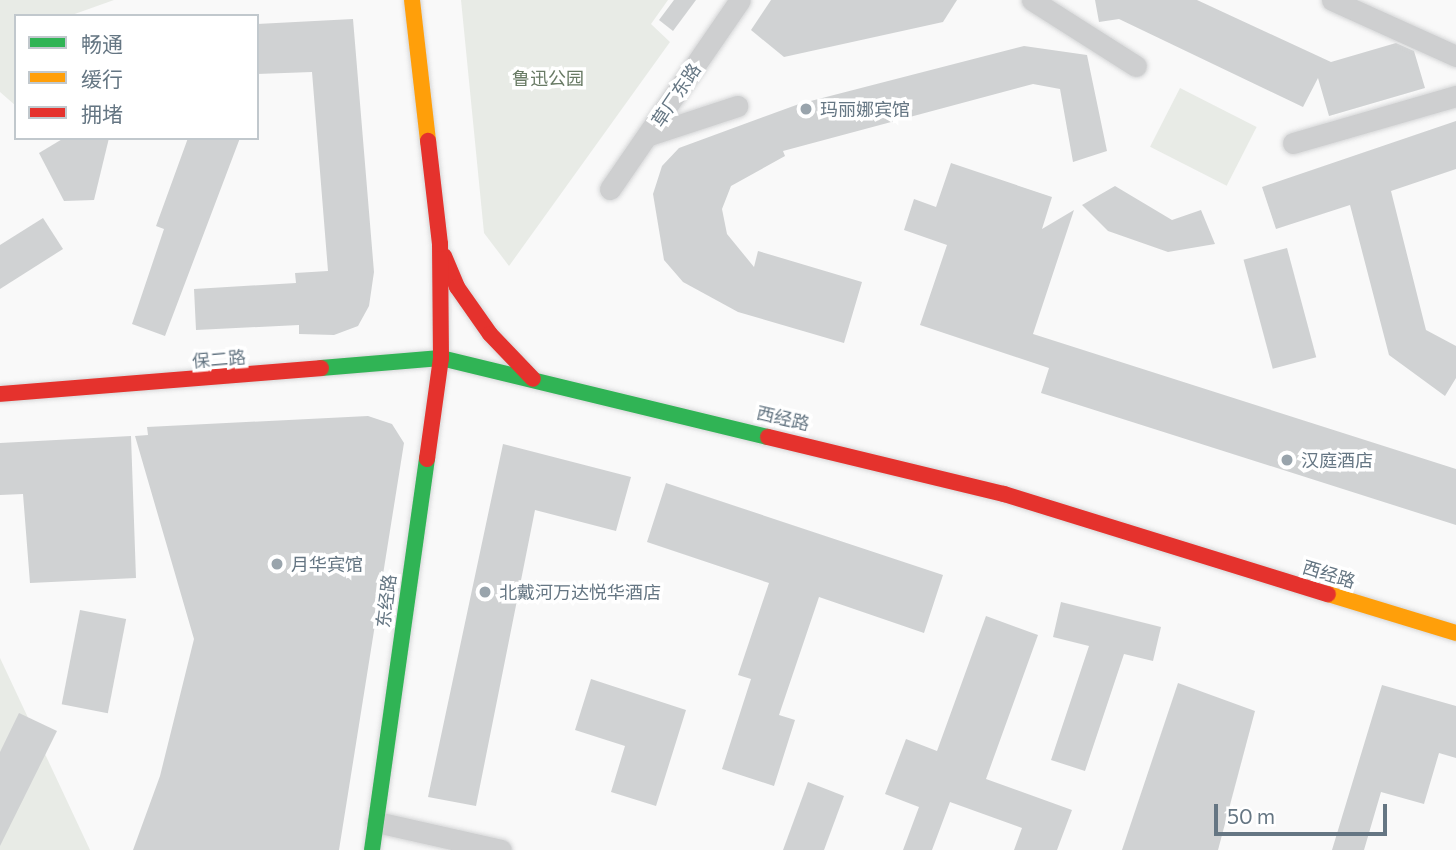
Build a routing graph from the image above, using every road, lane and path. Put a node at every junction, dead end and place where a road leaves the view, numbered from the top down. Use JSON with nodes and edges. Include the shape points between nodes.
{"nodes":[{"id":1,"x":412,"y":0,"type":"edge"},
{"id":2,"x":740,"y":0,"type":"edge"},
{"id":3,"x":1032,"y":0,"type":"edge"},
{"id":4,"x":1332,"y":0,"type":"edge"},
{"id":5,"x":1456,"y":56,"type":"edge"},
{"id":6,"x":1136,"y":66,"type":"dead end"},
{"id":7,"x":1456,"y":96,"type":"edge"},
{"id":8,"x":737,"y":106,"type":"dead end"},
{"id":9,"x":649,"y":135,"type":"junction"},
{"id":10,"x":1293,"y":143,"type":"dead end"},
{"id":11,"x":610,"y":189,"type":"dead end"},
{"id":12,"x":440,"y":244,"type":"junction"},
{"id":13,"x":441,"y":358,"type":"junction"},
{"id":14,"x":533,"y":379,"type":"junction"},
{"id":15,"x":0,"y":394,"type":"edge"},
{"id":16,"x":1456,"y":632,"type":"edge"},
{"id":17,"x":377,"y":822,"type":"junction"},
{"id":18,"x":372,"y":850,"type":"edge"},
{"id":19,"x":501,"y":850,"type":"edge"}],
"edges":[{"from":1,"to":12,"type":"main road"},
{"from":2,"to":9,"type":"street","name":"草厂东路"},
{"from":3,"to":6,"type":"street"},
{"from":4,"to":5,"type":"street"},
{"from":7,"to":10,"type":"street"},
{"from":8,"to":9,"type":"street"},
{"from":9,"to":11,"type":"street","name":"草厂东路"},
{"from":12,"to":13,"type":"main road"},
{"from":12,"to":14,"type":"main road","via":[[457,287],[489,334]]},
{"from":13,"to":14,"type":"main road","name":"西经路"},
{"from":13,"to":15,"type":"main road","name":"保二路"},
{"from":13,"to":17,"type":"main road","name":"东经路"},
{"from":14,"to":16,"type":"main road","name":"西经路","via":[[1004,494]]},
{"from":17,"to":18,"type":"main road","name":"东经路"},
{"from":17,"to":19,"type":"street"}]}
